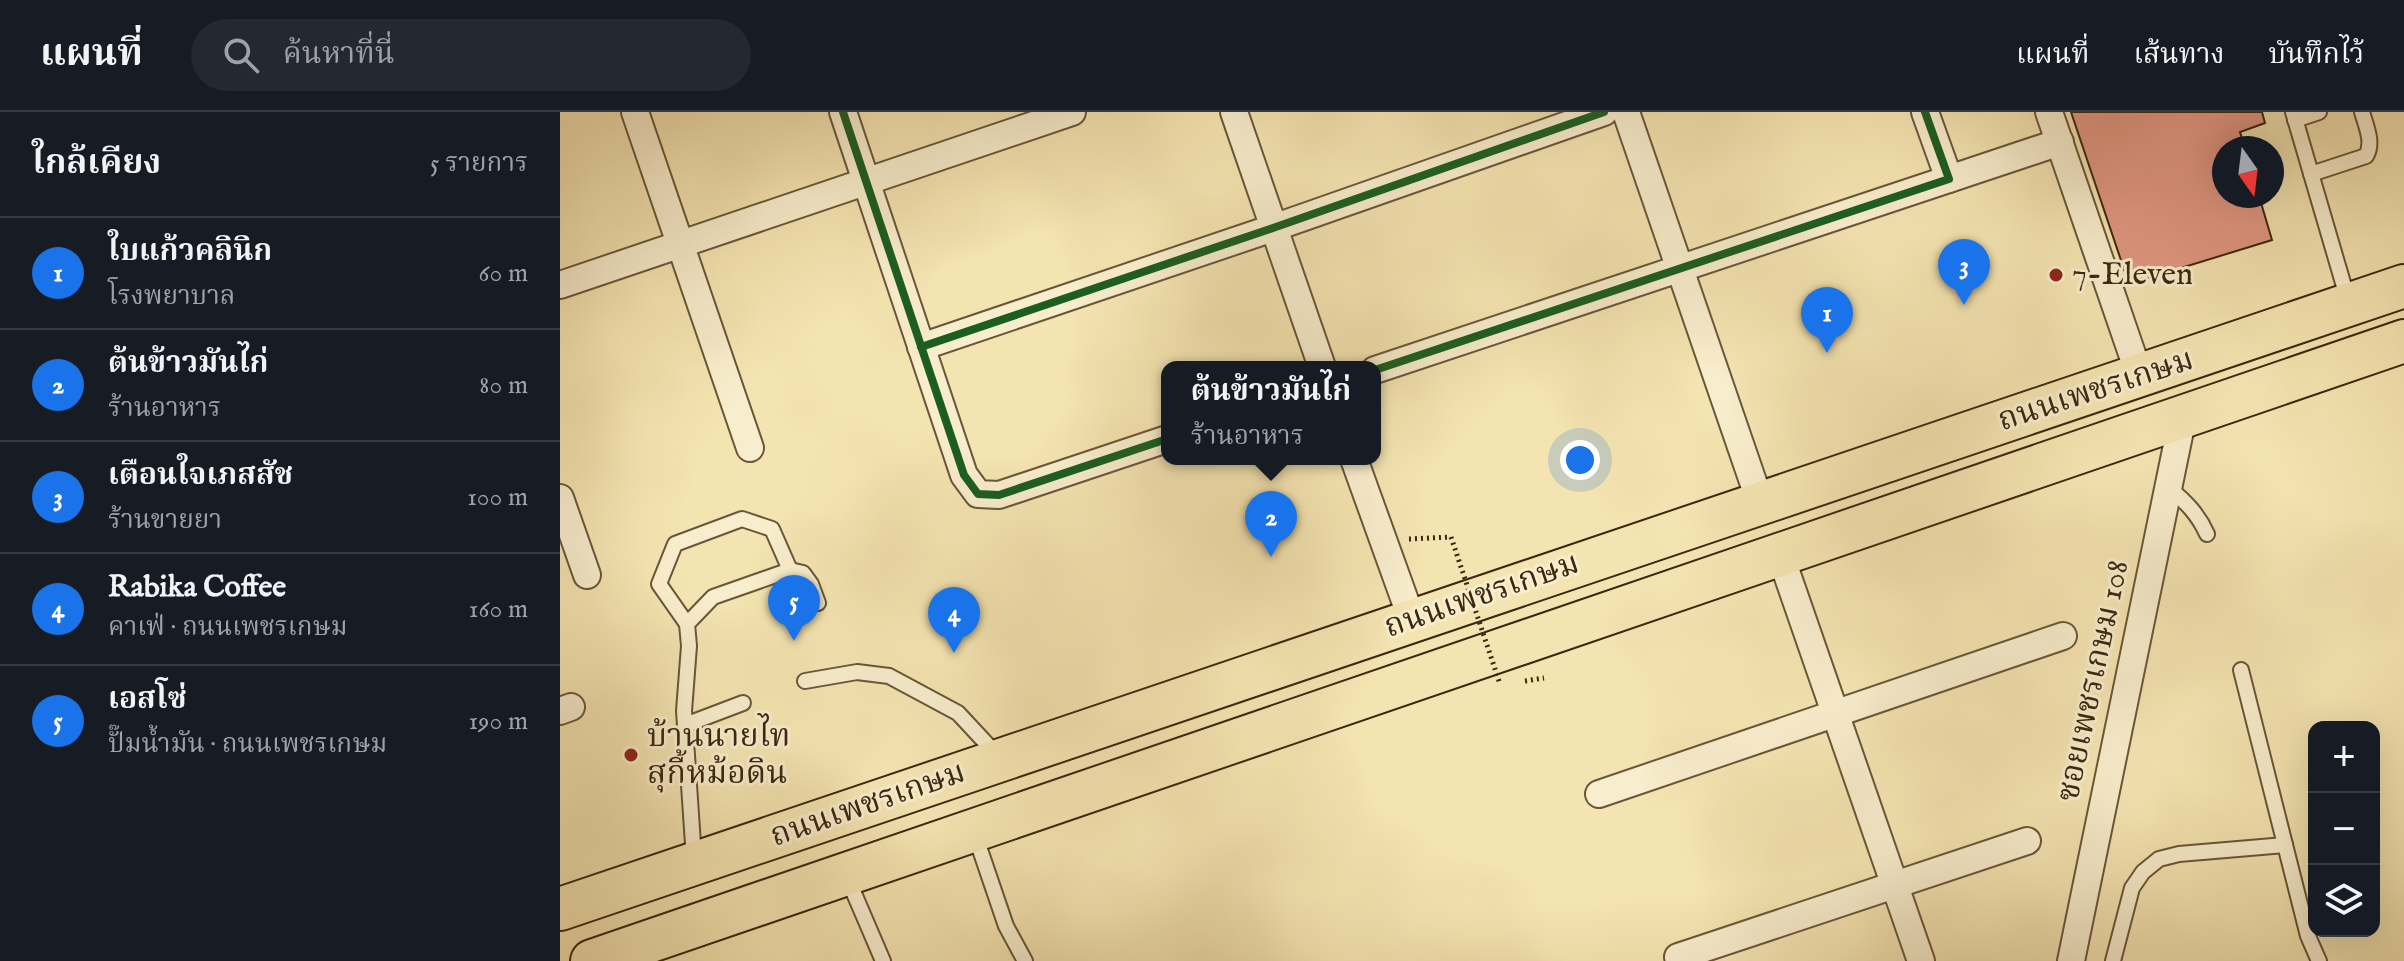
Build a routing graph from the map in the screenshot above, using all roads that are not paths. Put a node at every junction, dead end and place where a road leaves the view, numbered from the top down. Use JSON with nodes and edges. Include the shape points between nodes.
{"nodes":[{"id":1,"x":635,"y":112,"type":"edge"},
{"id":2,"x":843,"y":112,"type":"edge"},
{"id":3,"x":1072,"y":112,"type":"edge"},
{"id":4,"x":1234,"y":112,"type":"edge"},
{"id":5,"x":1604,"y":112,"type":"edge"},
{"id":6,"x":1626,"y":112,"type":"edge"},
{"id":7,"x":1925,"y":112,"type":"edge"},
{"id":8,"x":2049,"y":112,"type":"edge"},
{"id":9,"x":2319,"y":112,"type":"edge"},
{"id":10,"x":2362,"y":112,"type":"edge"},
{"id":11,"x":2294,"y":116,"type":"edge"},
{"id":12,"x":2060,"y":142,"type":"junction"},
{"id":13,"x":2311,"y":174,"type":"junction"},
{"id":14,"x":1949,"y":179,"type":"junction"},
{"id":15,"x":867,"y":183,"type":"junction"},
{"id":16,"x":1273,"y":228,"type":"junction"},
{"id":17,"x":680,"y":245,"type":"junction"},
{"id":18,"x":1681,"y":266,"type":"junction"},
{"id":19,"x":560,"y":285,"type":"edge"},
{"id":20,"x":2404,"y":286,"type":"edge"},
{"id":21,"x":2350,"y":305,"type":"junction"},
{"id":22,"x":2404,"y":341,"type":"edge"},
{"id":23,"x":921,"y":347,"type":"junction"},
{"id":24,"x":1320,"y":361,"type":"edge"},
{"id":25,"x":1381,"y":368,"type":"edge"},
{"id":26,"x":2140,"y":377,"type":"junction"},
{"id":27,"x":2183,"y":416,"type":"junction"},
{"id":28,"x":1161,"y":441,"type":"edge"},
{"id":29,"x":750,"y":448,"type":"dead end"},
{"id":30,"x":1356,"y":465,"type":"edge"},
{"id":31,"x":2169,"y":488,"type":"junction"},
{"id":32,"x":560,"y":498,"type":"edge"},
{"id":33,"x":1760,"y":502,"type":"junction"},
{"id":34,"x":2207,"y":534,"type":"dead end"},
{"id":35,"x":1780,"y":554,"type":"junction"},
{"id":36,"x":790,"y":570,"type":"junction"},
{"id":37,"x":587,"y":575,"type":"dead end"},
{"id":38,"x":818,"y":603,"type":"dead end"},
{"id":39,"x":1412,"y":620,"type":"junction"},
{"id":40,"x":687,"y":624,"type":"junction"},
{"id":41,"x":2063,"y":636,"type":"dead end"},
{"id":42,"x":2241,"y":670,"type":"dead end"},
{"id":43,"x":805,"y":681,"type":"dead end"},
{"id":44,"x":743,"y":703,"type":"dead end"},
{"id":45,"x":1835,"y":714,"type":"junction"},
{"id":46,"x":685,"y":725,"type":"junction"},
{"id":47,"x":1001,"y":759,"type":"junction"},
{"id":48,"x":1599,"y":794,"type":"dead end"},
{"id":49,"x":974,"y":831,"type":"junction"},
{"id":50,"x":2027,"y":841,"type":"dead end"},
{"id":51,"x":2285,"y":845,"type":"junction"},
{"id":52,"x":694,"y":863,"type":"junction"},
{"id":53,"x":846,"y":875,"type":"junction"},
{"id":54,"x":1895,"y":885,"type":"junction"},
{"id":55,"x":560,"y":909,"type":"edge"},
{"id":56,"x":1678,"y":957,"type":"dead end"},
{"id":57,"x":592,"y":961,"type":"edge"},
{"id":58,"x":883,"y":961,"type":"edge"},
{"id":59,"x":1025,"y":961,"type":"edge"},
{"id":60,"x":1921,"y":961,"type":"edge"},
{"id":61,"x":2071,"y":961,"type":"edge"},
{"id":62,"x":2113,"y":961,"type":"edge"},
{"id":63,"x":2319,"y":961,"type":"edge"}],
"edges":[{"from":1,"to":17,"type":"street"},
{"from":2,"to":15,"type":"street"},
{"from":3,"to":15,"type":"street"},
{"from":4,"to":16,"type":"street"},
{"from":5,"to":16,"type":"street"},
{"from":6,"to":18,"type":"street"},
{"from":7,"to":14,"type":"street"},
{"from":8,"to":12,"type":"street"},
{"from":9,"to":11,"type":"lane"},
{"from":10,"to":13,"type":"lane","via":[[2370,141],[2366,156]]},
{"from":11,"to":13,"type":"lane"},
{"from":12,"to":14,"type":"street"},
{"from":12,"to":26,"type":"street"},
{"from":13,"to":21,"type":"lane"},
{"from":14,"to":18,"type":"street"},
{"from":15,"to":17,"type":"street"},
{"from":15,"to":23,"type":"street"},
{"from":16,"to":23,"type":"street"},
{"from":16,"to":24,"type":"street"},
{"from":17,"to":19,"type":"street"},
{"from":17,"to":29,"type":"street"},
{"from":18,"to":25,"type":"street"},
{"from":18,"to":33,"type":"street"},
{"from":20,"to":21,"type":"main road","name":"ถนนเพชรเกษม"},
{"from":21,"to":26,"type":"main road","name":"ถนนเพชรเกษม"},
{"from":22,"to":27,"type":"main road","name":"ถนนเพชรเกษม"},
{"from":23,"to":28,"type":"street","via":[[964,475],[978,494],[999,495]]},
{"from":26,"to":33,"type":"main road","name":"ถนนเพชรเกษม"},
{"from":27,"to":31,"type":"street","name":"ซอยเพชรเกษม 108"},
{"from":27,"to":35,"type":"main road","name":"ถนนเพชรเกษม"},
{"from":30,"to":39,"type":"street"},
{"from":31,"to":34,"type":"lane","via":[[2200,518]]},
{"from":31,"to":61,"type":"street","name":"ซอยเพชรเกษม 108"},
{"from":32,"to":37,"type":"street"},
{"from":33,"to":39,"type":"main road","name":"ถนนเพชรเกษม"},
{"from":35,"to":45,"type":"street"},
{"from":35,"to":49,"type":"main road","name":"ถนนเพชรเกษม"},
{"from":36,"to":38,"type":"lane","via":[[803,573]]},
{"from":36,"to":40,"type":"lane","via":[[713,597]]},
{"from":36,"to":40,"type":"lane","via":[[772,529],[742,519],[675,544],[659,584]]},
{"from":39,"to":47,"type":"main road","name":"ถนนเพชรเกษม"},
{"from":40,"to":46,"type":"lane"},
{"from":41,"to":45,"type":"street"},
{"from":42,"to":51,"type":"lane"},
{"from":43,"to":47,"type":"lane","via":[[841,668],[889,676],[958,713]]},
{"from":44,"to":46,"type":"lane"},
{"from":45,"to":48,"type":"street"},
{"from":45,"to":54,"type":"street"},
{"from":46,"to":52,"type":"lane"},
{"from":47,"to":52,"type":"main road","name":"ถนนเพชรเกษม"},
{"from":49,"to":53,"type":"main road","name":"ถนนเพชรเกษม"},
{"from":49,"to":59,"type":"lane","via":[[1006,926]]},
{"from":50,"to":54,"type":"street"},
{"from":51,"to":62,"type":"lane","via":[[2159,859],[2132,888]]},
{"from":51,"to":63,"type":"lane"},
{"from":52,"to":55,"type":"main road","name":"ถนนเพชรเกษม"},
{"from":53,"to":57,"type":"main road","name":"ถนนเพชรเกษม"},
{"from":53,"to":58,"type":"lane"},
{"from":54,"to":56,"type":"street"},
{"from":54,"to":60,"type":"street"}]}
